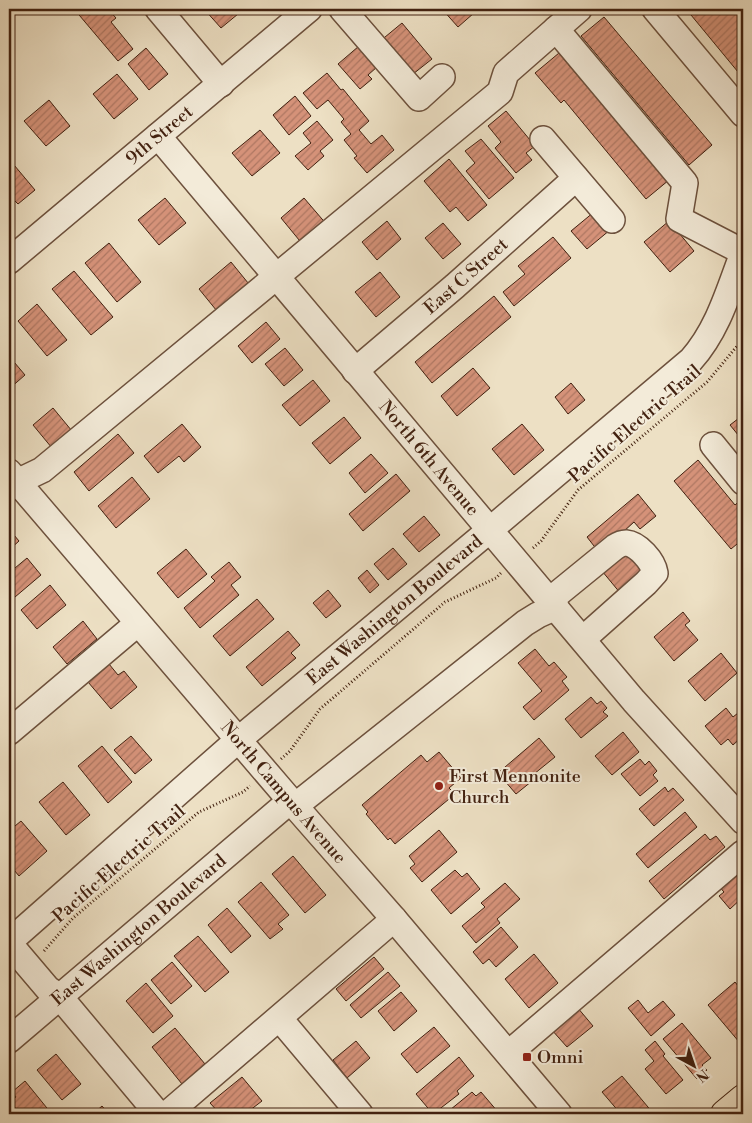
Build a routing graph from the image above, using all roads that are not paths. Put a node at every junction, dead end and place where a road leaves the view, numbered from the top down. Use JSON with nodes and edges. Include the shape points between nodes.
{"nodes":[{"id":1,"x":158,"y":9,"type":"edge"},
{"id":2,"x":309,"y":9,"type":"edge"},
{"id":3,"x":342,"y":9,"type":"edge"},
{"id":4,"x":579,"y":9,"type":"edge"},
{"id":5,"x":655,"y":9,"type":"edge"},
{"id":6,"x":556,"y":29,"type":"junction"},
{"id":7,"x":442,"y":77,"type":"dead end"},
{"id":8,"x":221,"y":84,"type":"junction"},
{"id":9,"x":743,"y":114,"type":"edge"},
{"id":10,"x":158,"y":136,"type":"junction"},
{"id":11,"x":543,"y":140,"type":"dead end"},
{"id":12,"x":576,"y":178,"type":"junction"},
{"id":13,"x":612,"y":220,"type":"dead end"},
{"id":14,"x":743,"y":252,"type":"edge"},
{"id":15,"x":9,"y":261,"type":"edge"},
{"id":16,"x":276,"y":277,"type":"junction"},
{"id":17,"x":355,"y":371,"type":"junction"},
{"id":18,"x":713,"y":445,"type":"dead end"},
{"id":19,"x":11,"y":481,"type":"edge"},
{"id":20,"x":743,"y":482,"type":"edge"},
{"id":21,"x":491,"y":529,"type":"junction"},
{"id":22,"x":553,"y":604,"type":"junction"},
{"id":23,"x":138,"y":623,"type":"junction"},
{"id":24,"x":583,"y":639,"type":"junction"},
{"id":25,"x":13,"y":720,"type":"edge"},
{"id":26,"x":238,"y":740,"type":"junction"},
{"id":27,"x":293,"y":804,"type":"junction"},
{"id":28,"x":743,"y":821,"type":"edge"},
{"id":29,"x":743,"y":852,"type":"edge"},
{"id":30,"x":394,"y":919,"type":"junction"},
{"id":31,"x":9,"y":942,"type":"edge"},
{"id":32,"x":60,"y":997,"type":"junction"},
{"id":33,"x":280,"y":1018,"type":"junction"},
{"id":34,"x":9,"y":1040,"type":"edge"},
{"id":35,"x":509,"y":1053,"type":"junction"},
{"id":36,"x":743,"y":1099,"type":"edge"},
{"id":37,"x":158,"y":1114,"type":"edge"},
{"id":38,"x":167,"y":1114,"type":"edge"},
{"id":39,"x":360,"y":1114,"type":"edge"},
{"id":40,"x":559,"y":1114,"type":"edge"},
{"id":41,"x":725,"y":1114,"type":"edge"}],
"edges":[{"from":1,"to":8,"type":"street"},
{"from":2,"to":8,"type":"street","name":"9th Street"},
{"from":3,"to":7,"type":"street","via":[[418,98]]},
{"from":4,"to":6,"type":"street"},
{"from":5,"to":9,"type":"street"},
{"from":6,"to":14,"type":"street","via":[[685,183],[679,219]]},
{"from":6,"to":16,"type":"street","via":[[506,73],[500,92]]},
{"from":8,"to":10,"type":"street","name":"9th Street"},
{"from":10,"to":15,"type":"street","name":"9th Street"},
{"from":10,"to":16,"type":"street","name":"North 6th Avenue"},
{"from":11,"to":12,"type":"street"},
{"from":12,"to":13,"type":"street"},
{"from":12,"to":17,"type":"street","name":"East C Street"},
{"from":14,"to":21,"type":"street","name":"East Washington Boulevard","via":[[716,321],[691,360]]},
{"from":16,"to":17,"type":"street","name":"North 6th Avenue"},
{"from":16,"to":19,"type":"street","via":[[42,470]]},
{"from":17,"to":21,"type":"street","name":"North 6th Avenue"},
{"from":18,"to":20,"type":"street"},
{"from":19,"to":23,"type":"street","name":"North Campus Avenue"},
{"from":21,"to":22,"type":"street","name":"North 6th Avenue"},
{"from":21,"to":26,"type":"street","name":"East Washington Boulevard"},
{"from":22,"to":24,"type":"street","name":"North 6th Avenue"},
{"from":22,"to":24,"type":"street","name":"East Washington Boulevard","via":[[615,547],[624,543],[634,545],[644,554],[655,573]]},
{"from":22,"to":27,"type":"street","name":"East Washington Boulevard"},
{"from":23,"to":25,"type":"street"},
{"from":23,"to":26,"type":"street","name":"North Campus Avenue"},
{"from":24,"to":28,"type":"street","name":"North 6th Avenue","via":[[634,701]]},
{"from":26,"to":27,"type":"street","name":"North Campus Avenue"},
{"from":26,"to":31,"type":"street","name":"East Washington Boulevard"},
{"from":27,"to":30,"type":"street","name":"North Campus Avenue"},
{"from":27,"to":32,"type":"street","name":"East Washington Boulevard"},
{"from":29,"to":35,"type":"street"},
{"from":30,"to":33,"type":"street"},
{"from":30,"to":35,"type":"street","name":"North Campus Avenue"},
{"from":31,"to":32,"type":"street","via":[[48,989]]},
{"from":32,"to":34,"type":"street","name":"East Washington Boulevard"},
{"from":32,"to":37,"type":"street"},
{"from":33,"to":38,"type":"street"},
{"from":33,"to":39,"type":"street"},
{"from":35,"to":40,"type":"street","name":"North Campus Avenue"},
{"from":36,"to":41,"type":"main road"}]}
